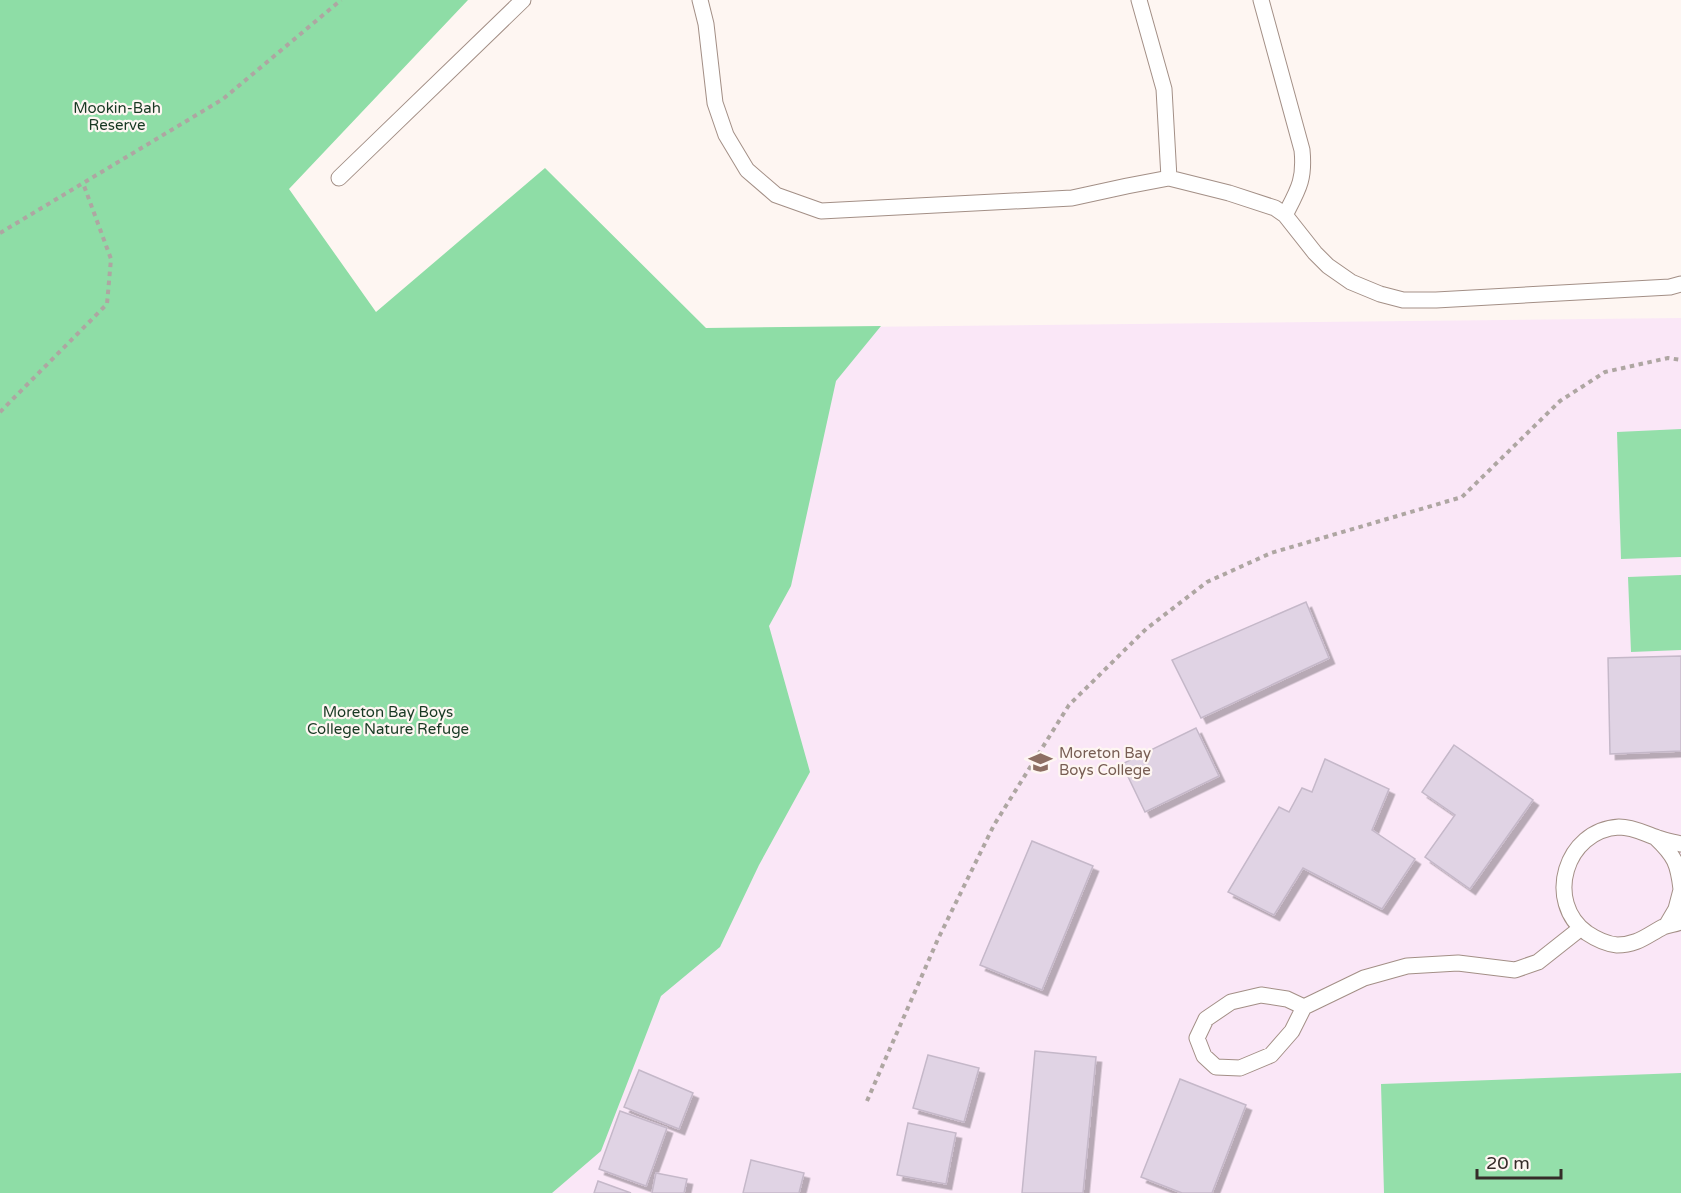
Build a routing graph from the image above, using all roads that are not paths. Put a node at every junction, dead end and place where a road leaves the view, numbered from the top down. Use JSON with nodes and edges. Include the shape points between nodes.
{"nodes":[{"id":1,"x":523,"y":0,"type":"edge"},
{"id":2,"x":699,"y":0,"type":"edge"},
{"id":3,"x":1139,"y":0,"type":"edge"},
{"id":4,"x":1261,"y":0,"type":"edge"},
{"id":5,"x":339,"y":178,"type":"dead end"},
{"id":6,"x":1169,"y":178,"type":"junction"},
{"id":7,"x":1285,"y":215,"type":"junction"},
{"id":8,"x":1681,"y":284,"type":"edge"},
{"id":9,"x":1656,"y":838,"type":"junction"},
{"id":10,"x":1681,"y":843,"type":"edge"},
{"id":11,"x":1681,"y":890,"type":"edge"},
{"id":12,"x":1681,"y":922,"type":"edge"},
{"id":13,"x":1666,"y":926,"type":"junction"},
{"id":14,"x":1581,"y":928,"type":"junction"},
{"id":15,"x":1304,"y":1007,"type":"junction"}],
"edges":[{"from":1,"to":5,"type":"lane"},
{"from":2,"to":6,"type":"lane","via":[[716,103],[726,135],[747,170],[776,195],[821,211],[1072,198]]},
{"from":3,"to":6,"type":"lane","via":[[1164,89]]},
{"from":4,"to":7,"type":"lane","via":[[1302,150],[1304,169],[1300,185]]},
{"from":6,"to":7,"type":"lane","via":[[1229,193]]},
{"from":7,"to":8,"type":"lane","via":[[1328,266],[1351,282],[1403,300]]},
{"from":9,"to":10,"type":"lane"},
{"from":9,"to":11,"type":"lane","via":[[1670,852],[1679,870]]},
{"from":9,"to":14,"type":"lane","via":[[1618,827],[1599,832],[1582,843],[1564,876],[1564,895]]},
{"from":11,"to":13,"type":"lane"},
{"from":12,"to":13,"type":"lane"},
{"from":13,"to":14,"type":"lane","via":[[1633,944],[1614,945]]},
{"from":14,"to":15,"type":"lane","via":[[1538,962],[1515,970],[1458,963],[1407,966],[1364,978]]},
{"from":15,"to":15,"type":"lane","via":[[1292,1032],[1270,1055],[1240,1068],[1216,1067],[1204,1056],[1197,1038],[1206,1018],[1231,1002],[1261,995],[1287,999]]}]}
